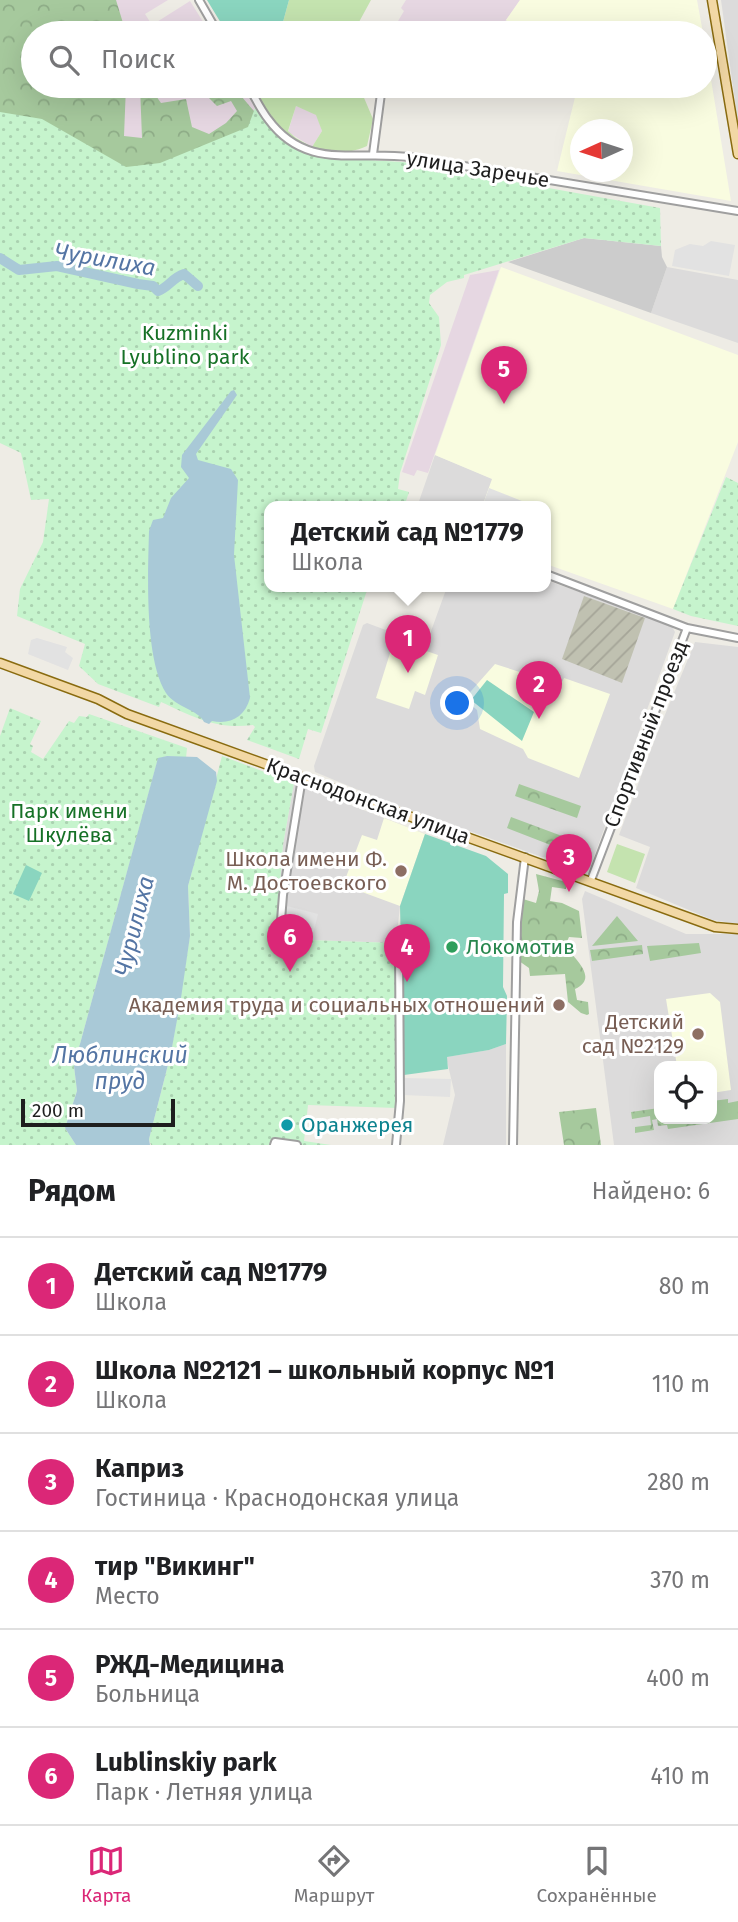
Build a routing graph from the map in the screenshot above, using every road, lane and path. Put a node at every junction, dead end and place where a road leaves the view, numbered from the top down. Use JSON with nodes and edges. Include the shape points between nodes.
{"nodes":[{"id":1,"x":199,"y":0,"type":"edge"},
{"id":2,"x":712,"y":0,"type":"edge"},
{"id":3,"x":211,"y":21,"type":"edge"},
{"id":4,"x":716,"y":21,"type":"edge"},
{"id":5,"x":717,"y":30,"type":"edge"},
{"id":6,"x":256,"y":98,"type":"edge"},
{"id":7,"x":380,"y":98,"type":"edge"},
{"id":8,"x":373,"y":154,"type":"junction"},
{"id":9,"x":738,"y":154,"type":"edge"},
{"id":10,"x":738,"y":211,"type":"edge"},
{"id":11,"x":551,"y":576,"type":"edge"},
{"id":12,"x":687,"y":628,"type":"junction"},
{"id":13,"x":738,"y":638,"type":"edge"},
{"id":14,"x":0,"y":663,"type":"edge"},
{"id":15,"x":305,"y":778,"type":"junction"},
{"id":16,"x":525,"y":857,"type":"junction"},
{"id":17,"x":591,"y":880,"type":"junction"},
{"id":18,"x":738,"y":929,"type":"edge"},
{"id":19,"x":280,"y":933,"type":"dead end"},
{"id":20,"x":399,"y":946,"type":"dead end"},
{"id":21,"x":274,"y":1143,"type":"edge"},
{"id":22,"x":297,"y":1145,"type":"edge"},
{"id":23,"x":396,"y":1145,"type":"edge"},
{"id":24,"x":513,"y":1145,"type":"edge"}],
"edges":[{"from":1,"to":3,"type":"street"},
{"from":2,"to":4,"type":"main road"},
{"from":5,"to":9,"type":"main road"},
{"from":6,"to":8,"type":"street","name":"улица Заречье","via":[[270,121],[303,149],[324,155]]},
{"from":7,"to":8,"type":"street"},
{"from":8,"to":10,"type":"street","name":"улица Заречье"},
{"from":11,"to":12,"type":"street"},
{"from":12,"to":13,"type":"street"},
{"from":12,"to":17,"type":"street","name":"Спортивный проезд"},
{"from":14,"to":15,"type":"main road","name":"Краснодонская улица"},
{"from":15,"to":16,"type":"main road","name":"Краснодонская улица"},
{"from":15,"to":19,"type":"street","via":[[293,830]]},
{"from":16,"to":17,"type":"main road","name":"Краснодонская улица"},
{"from":16,"to":24,"type":"street","via":[[517,922]]},
{"from":17,"to":18,"type":"main road","name":"Краснодонская улица","via":[[715,927]]},
{"from":20,"to":23,"type":"street"},
{"from":21,"to":22,"type":"street"}]}
